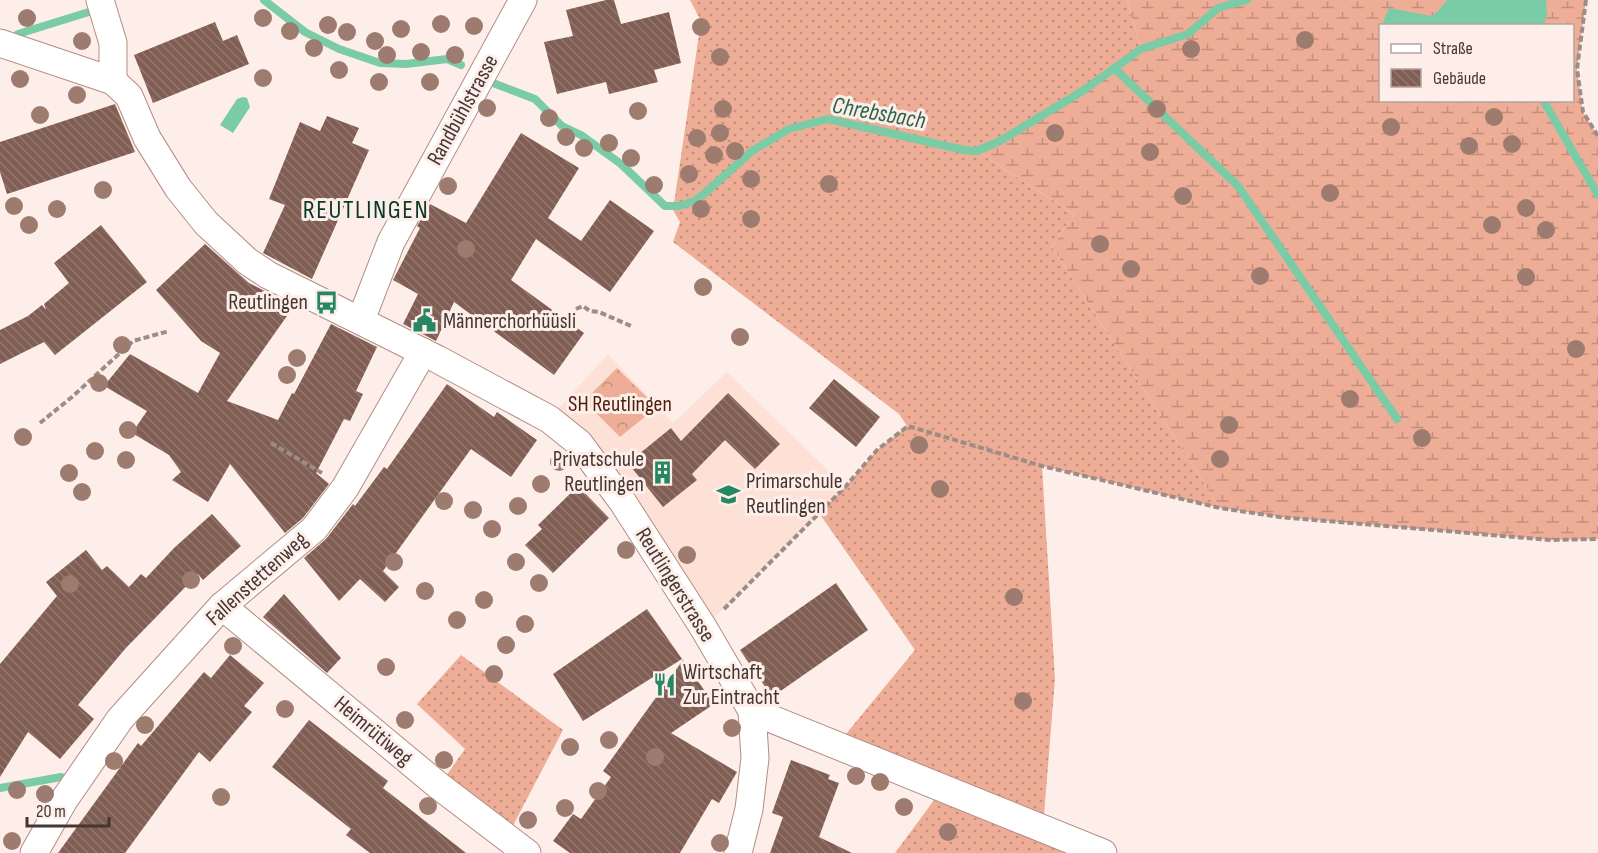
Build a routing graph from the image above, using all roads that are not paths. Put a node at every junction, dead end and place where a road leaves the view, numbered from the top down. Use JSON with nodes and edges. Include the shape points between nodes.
{"nodes":[{"id":1,"x":100,"y":0,"type":"edge"},
{"id":2,"x":523,"y":0,"type":"edge"},
{"id":3,"x":0,"y":43,"type":"edge"},
{"id":4,"x":112,"y":81,"type":"junction"},
{"id":5,"x":361,"y":320,"type":"junction"},
{"id":6,"x":423,"y":352,"type":"junction"},
{"id":7,"x":222,"y":606,"type":"junction"},
{"id":8,"x":752,"y":711,"type":"junction"},
{"id":9,"x":34,"y":853,"type":"edge"},
{"id":10,"x":527,"y":853,"type":"edge"},
{"id":11,"x":738,"y":853,"type":"edge"},
{"id":12,"x":1103,"y":853,"type":"edge"}],
"edges":[{"from":1,"to":4,"type":"street","via":[[113,43]]},
{"from":2,"to":5,"type":"street","name":"Randbühlstrasse","via":[[391,242]]},
{"from":3,"to":4,"type":"street","name":"Reutlingerstrasse"},
{"from":4,"to":5,"type":"street","name":"Reutlingerstrasse","via":[[129,96],[159,158],[206,222],[247,261],[268,275]]},
{"from":5,"to":6,"type":"street","name":"Reutlingerstrasse"},
{"from":6,"to":7,"type":"street","name":"Fallenstettenweg","via":[[345,488],[314,530]]},
{"from":6,"to":8,"type":"street","name":"Reutlingerstrasse","via":[[549,419],[579,443],[622,501]]},
{"from":7,"to":9,"type":"street","name":"Fallenstettenweg","via":[[120,719],[64,800]]},
{"from":7,"to":10,"type":"street","name":"Heimrütiweg"},
{"from":8,"to":11,"type":"street","via":[[755,758],[749,809]]},
{"from":8,"to":12,"type":"street"}]}
